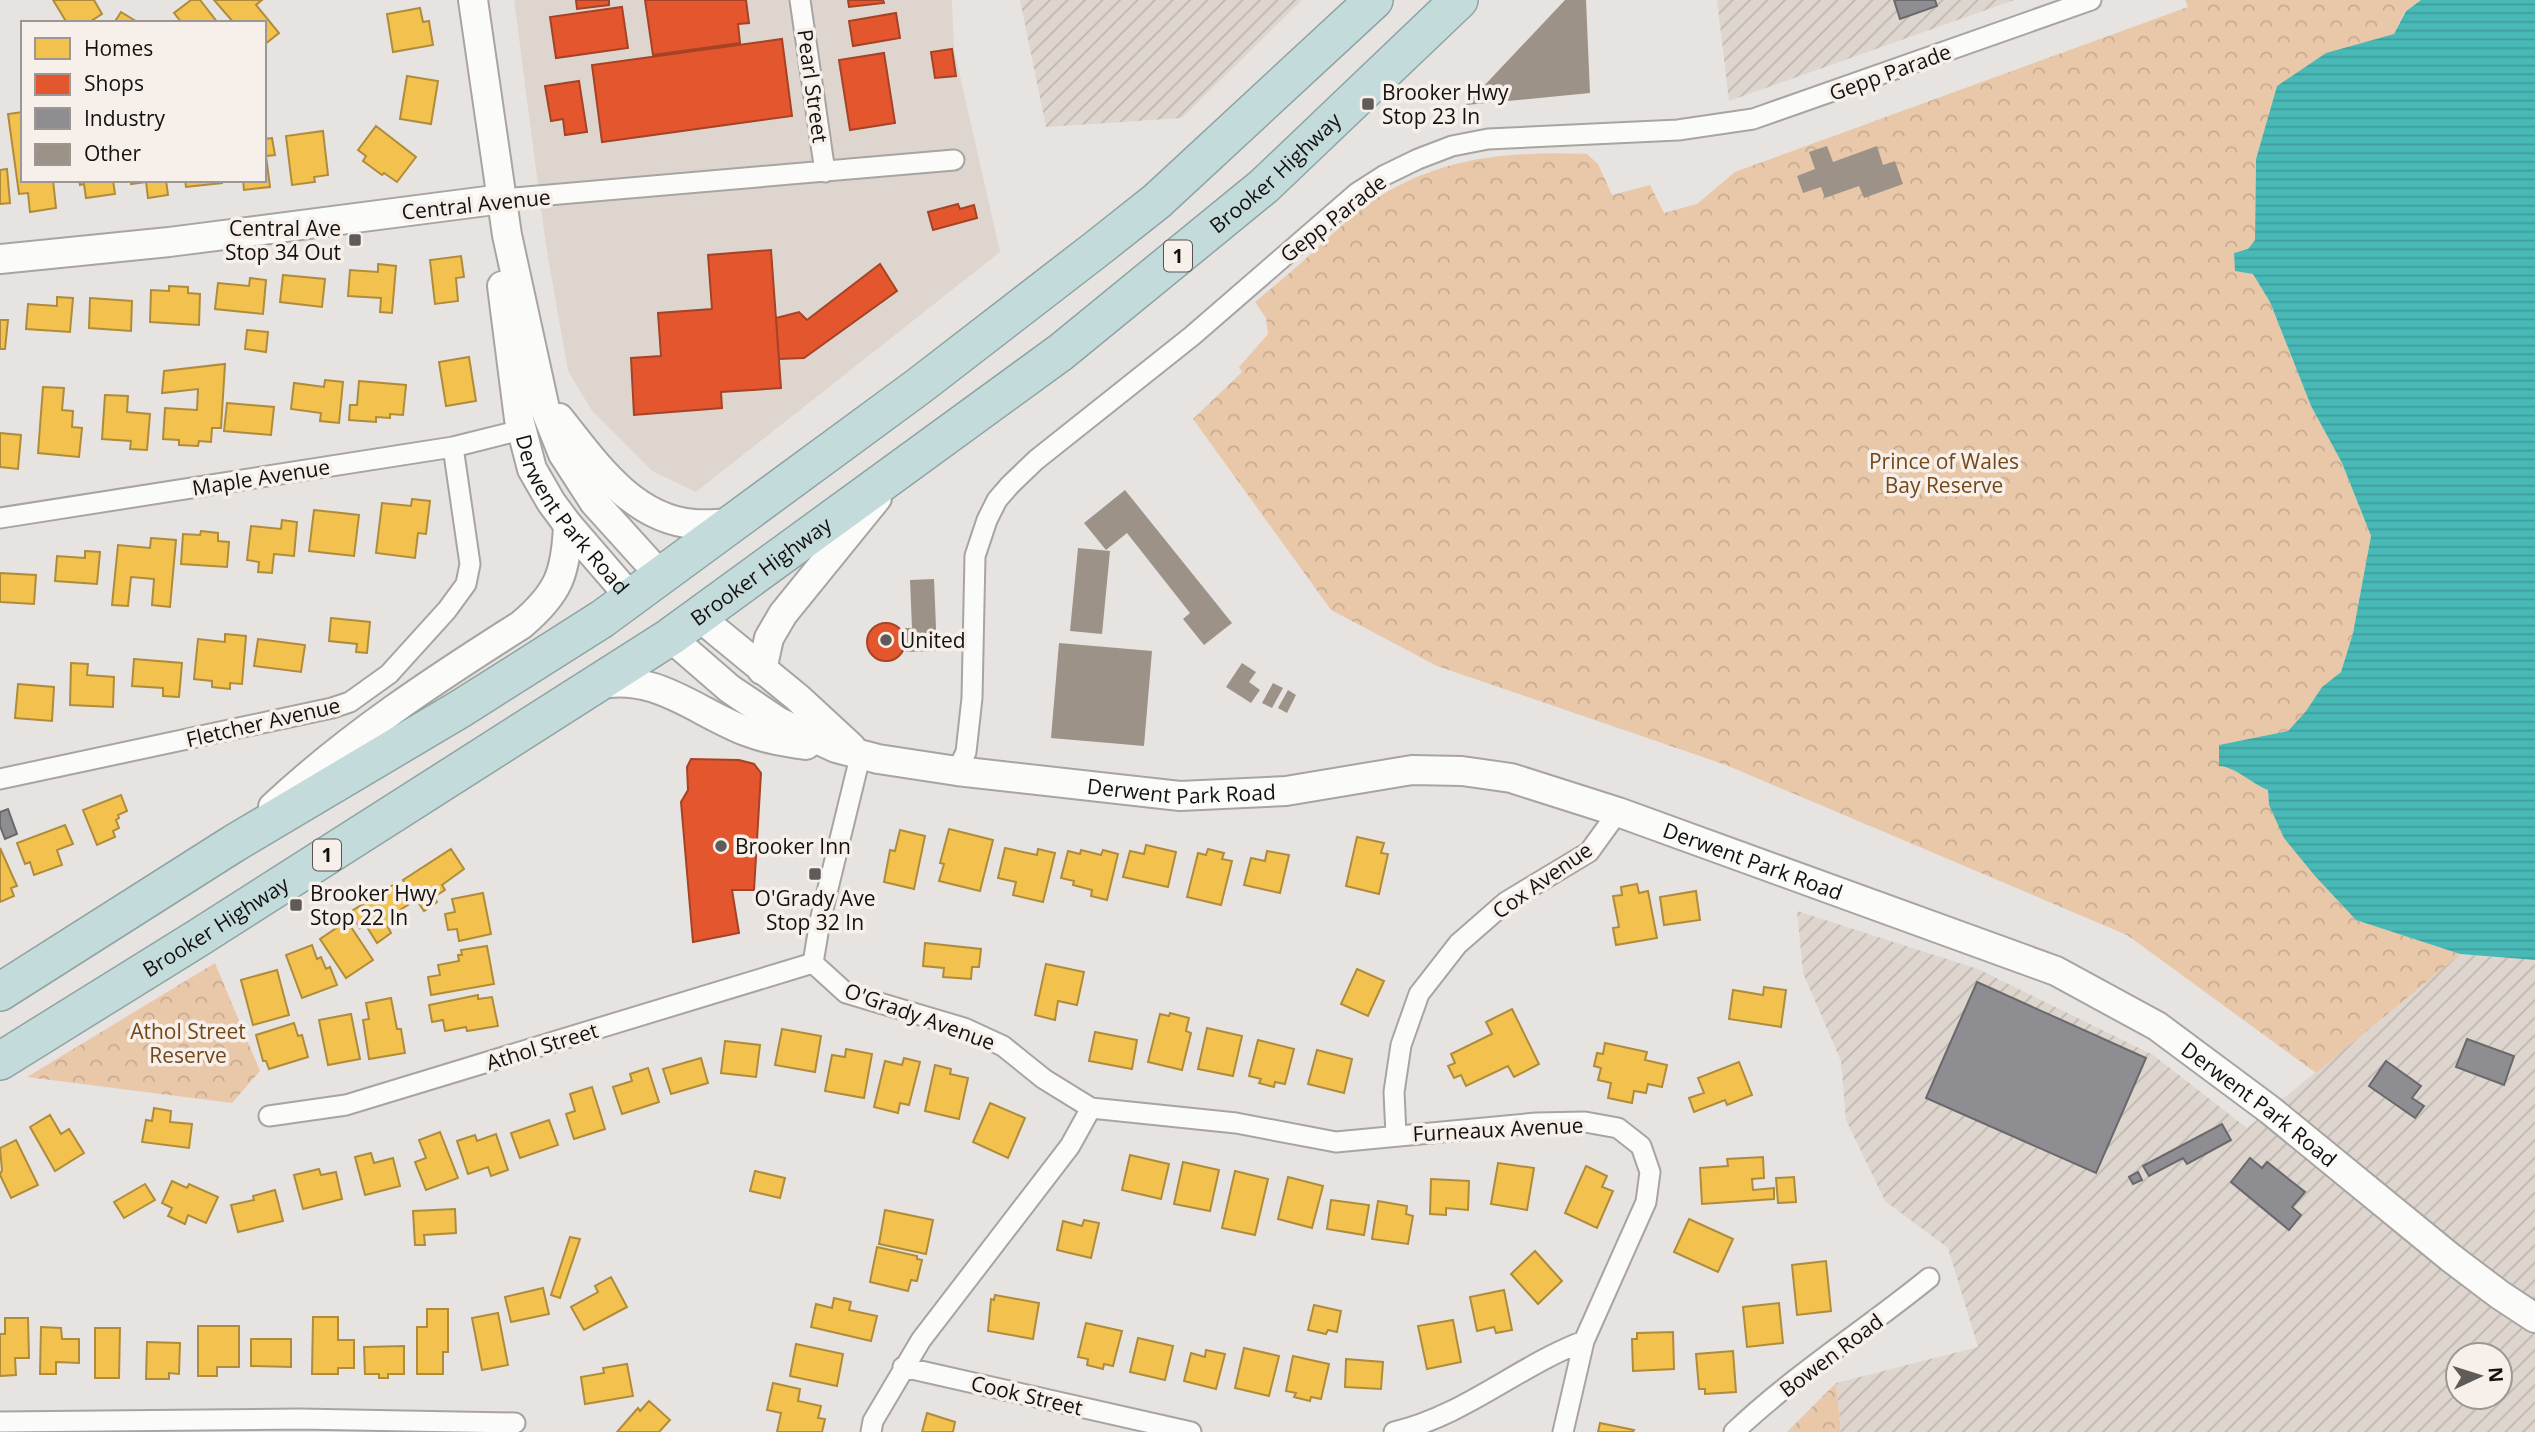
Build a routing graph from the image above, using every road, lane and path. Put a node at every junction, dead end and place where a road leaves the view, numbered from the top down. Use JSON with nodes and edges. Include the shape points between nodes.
{"nodes":[{"id":1,"x":472,"y":0,"type":"edge"},
{"id":2,"x":800,"y":0,"type":"edge"},
{"id":3,"x":1374,"y":0,"type":"edge"},
{"id":4,"x":1459,"y":0,"type":"edge"},
{"id":5,"x":2091,"y":0,"type":"edge"},
{"id":6,"x":954,"y":160,"type":"dead end"},
{"id":7,"x":825,"y":172,"type":"junction"},
{"id":8,"x":502,"y":199,"type":"junction"},
{"id":9,"x":507,"y":234,"type":"junction"},
{"id":10,"x":0,"y":260,"type":"edge"},
{"id":11,"x":537,"y":375,"type":"junction"},
{"id":12,"x":521,"y":430,"type":"junction"},
{"id":13,"x":453,"y":447,"type":"junction"},
{"id":14,"x":901,"y":469,"type":"junction"},
{"id":15,"x":0,"y":518,"type":"edge"},
{"id":16,"x":732,"y":523,"type":"junction"},
{"id":17,"x":568,"y":524,"type":"junction"},
{"id":18,"x":660,"y":575,"type":"junction"},
{"id":19,"x":631,"y":598,"type":"junction"},
{"id":20,"x":684,"y":626,"type":"junction"},
{"id":21,"x":762,"y":670,"type":"junction"},
{"id":22,"x":592,"y":686,"type":"junction"},
{"id":23,"x":851,"y":751,"type":"junction"},
{"id":24,"x":957,"y":771,"type":"junction"},
{"id":25,"x":0,"y":779,"type":"edge"},
{"id":26,"x":1618,"y":812,"type":"junction"},
{"id":27,"x":233,"y":844,"type":"junction"},
{"id":28,"x":813,"y":963,"type":"junction"},
{"id":29,"x":0,"y":992,"type":"edge"},
{"id":30,"x":0,"y":1061,"type":"edge"},
{"id":31,"x":1091,"y":1108,"type":"junction"},
{"id":32,"x":269,"y":1116,"type":"dead end"},
{"id":33,"x":1396,"y":1135,"type":"junction"},
{"id":34,"x":1929,"y":1278,"type":"dead end"},
{"id":35,"x":2535,"y":1318,"type":"edge"},
{"id":36,"x":1584,"y":1341,"type":"junction"},
{"id":37,"x":903,"y":1367,"type":"junction"},
{"id":38,"x":0,"y":1422,"type":"edge"},
{"id":39,"x":515,"y":1423,"type":"dead end"},
{"id":40,"x":871,"y":1432,"type":"edge"},
{"id":41,"x":1191,"y":1432,"type":"edge"},
{"id":42,"x":1394,"y":1432,"type":"edge"},
{"id":43,"x":1563,"y":1432,"type":"edge"},
{"id":44,"x":1734,"y":1432,"type":"edge"}],
"edges":[{"from":1,"to":8,"type":"street","name":"Derwent Park Road"},
{"from":2,"to":7,"type":"street","name":"Pearl Street"},
{"from":3,"to":16,"type":"highway","via":[[1157,201],[919,386]]},
{"from":4,"to":14,"type":"highway","name":"Brooker Highway","number":"1","via":[[1264,186],[1061,352]]},
{"from":5,"to":24,"type":"street","name":"Gepp Parade","via":[[1753,119],[1704,127],[1488,139],[1452,146],[1407,164],[1357,194],[1192,336],[1036,460],[997,500],[975,556],[972,698],[966,752]]},
{"from":6,"to":7,"type":"street","name":"Central Avenue"},
{"from":7,"to":8,"type":"street","name":"Central Avenue"},
{"from":8,"to":9,"type":"street","name":"Derwent Park Road"},
{"from":8,"to":10,"type":"street","name":"Central Avenue"},
{"from":9,"to":11,"type":"street","name":"Derwent Park Road"},
{"from":9,"to":12,"type":"street","name":"Derwent Park Road","via":[[502,285]]},
{"from":11,"to":16,"type":"street","via":[[557,415],[597,467],[631,498],[679,522]]},
{"from":11,"to":18,"type":"street","name":"Derwent Park Road","via":[[563,454],[594,502]]},
{"from":12,"to":13,"type":"street","name":"Maple Avenue"},
{"from":12,"to":17,"type":"street","name":"Derwent Park Road","via":[[532,468]]},
{"from":13,"to":15,"type":"street","name":"Maple Avenue"},
{"from":13,"to":25,"type":"street","name":"Fletcher Avenue","via":[[470,564],[466,584],[406,656],[368,691],[332,708]]},
{"from":14,"to":20,"type":"highway","name":"Brooker Highway","number":"1"},
{"from":14,"to":21,"type":"street","via":[[783,614],[769,638]]},
{"from":16,"to":18,"type":"highway"},
{"from":17,"to":19,"type":"street","name":"Derwent Park Road"},
{"from":17,"to":27,"type":"street","via":[[563,572],[538,610],[344,746]]},
{"from":18,"to":19,"type":"highway"},
{"from":18,"to":20,"type":"highway","name":"Derwent Park Road"},
{"from":19,"to":20,"type":"highway","name":"Derwent Park Road"},
{"from":19,"to":27,"type":"highway","via":[[471,703]]},
{"from":20,"to":21,"type":"street","name":"Derwent Park Road"},
{"from":20,"to":22,"type":"highway","name":"Brooker Highway","number":"1"},
{"from":20,"to":23,"type":"street","name":"Derwent Park Road","via":[[699,664],[799,733]]},
{"from":21,"to":23,"type":"street","name":"Derwent Park Road","via":[[798,698]]},
{"from":22,"to":23,"type":"street","via":[[650,685],[747,732]]},
{"from":22,"to":30,"type":"highway","name":"Brooker Highway","number":"1"},
{"from":23,"to":24,"type":"street","name":"Derwent Park Road"},
{"from":23,"to":28,"type":"street"},
{"from":24,"to":26,"type":"street","name":"Derwent Park Road","via":[[1180,796],[1286,790],[1412,770],[1462,771],[1511,778]]},
{"from":26,"to":33,"type":"street","name":"Cox Avenue","via":[[1589,852],[1506,902],[1458,944],[1419,994],[1401,1045],[1394,1092]]},
{"from":26,"to":35,"type":"street","name":"Derwent Park Road","via":[[2056,971],[2157,1026]]},
{"from":27,"to":29,"type":"highway"},
{"from":28,"to":31,"type":"street","name":"O'Grady Avenue","via":[[846,993],[964,1028],[1003,1046]]},
{"from":28,"to":32,"type":"street","name":"Athol Street","via":[[346,1105]]},
{"from":31,"to":33,"type":"street","name":"Furneaux Avenue","via":[[1236,1123],[1336,1142]]},
{"from":31,"to":37,"type":"street","via":[[1070,1146]]},
{"from":33,"to":36,"type":"street","name":"Furneaux Avenue","via":[[1586,1122],[1618,1128],[1640,1146],[1650,1172],[1646,1202]]},
{"from":34,"to":44,"type":"street","name":"Bowen Road"},
{"from":36,"to":42,"type":"street","via":[[1553,1353],[1455,1411]]},
{"from":36,"to":43,"type":"street","name":"Furneaux Avenue"},
{"from":37,"to":40,"type":"street"},
{"from":37,"to":41,"type":"street","name":"Cook Street"},
{"from":38,"to":39,"type":"street","via":[[300,1419]]}]}
